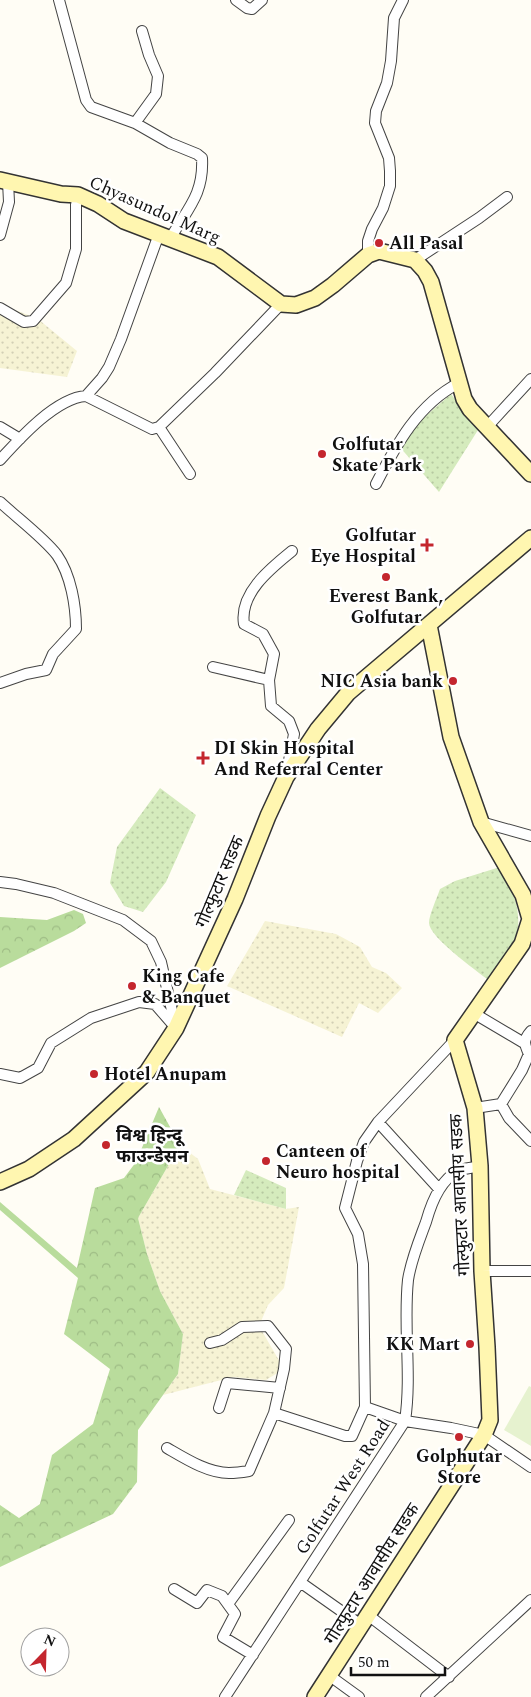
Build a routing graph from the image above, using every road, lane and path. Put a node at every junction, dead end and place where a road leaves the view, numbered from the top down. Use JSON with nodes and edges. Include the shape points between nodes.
{"nodes":[{"id":1,"x":59,"y":0,"type":"edge"},
{"id":2,"x":236,"y":0,"type":"edge"},
{"id":3,"x":262,"y":0,"type":"edge"},
{"id":4,"x":403,"y":0,"type":"edge"},
{"id":5,"x":142,"y":31,"type":"dead end"},
{"id":6,"x":135,"y":122,"type":"junction"},
{"id":7,"x":4,"y":181,"type":"edge"},
{"id":8,"x":78,"y":195,"type":"junction"},
{"id":9,"x":507,"y":197,"type":"dead end"},
{"id":10,"x":0,"y":235,"type":"edge"},
{"id":11,"x":165,"y":237,"type":"junction"},
{"id":12,"x":368,"y":255,"type":"junction"},
{"id":13,"x":415,"y":260,"type":"junction"},
{"id":14,"x":281,"y":304,"type":"junction"},
{"id":15,"x":0,"y":308,"type":"edge"},
{"id":16,"x":531,"y":378,"type":"edge"},
{"id":17,"x":459,"y":384,"type":"junction"},
{"id":18,"x":86,"y":396,"type":"junction"},
{"id":19,"x":0,"y":427,"type":"edge"},
{"id":20,"x":159,"y":427,"type":"junction"},
{"id":21,"x":487,"y":427,"type":"junction"},
{"id":22,"x":20,"y":439,"type":"junction"},
{"id":23,"x":0,"y":460,"type":"edge"},
{"id":24,"x":190,"y":474,"type":"dead end"},
{"id":25,"x":531,"y":474,"type":"edge"},
{"id":26,"x":376,"y":484,"type":"dead end"},
{"id":27,"x":0,"y":502,"type":"edge"},
{"id":28,"x":531,"y":538,"type":"edge"},
{"id":29,"x":292,"y":551,"type":"dead end"},
{"id":30,"x":429,"y":625,"type":"junction"},
{"id":31,"x":213,"y":667,"type":"dead end"},
{"id":32,"x":269,"y":680,"type":"junction"},
{"id":33,"x":0,"y":683,"type":"edge"},
{"id":34,"x":286,"y":777,"type":"junction"},
{"id":35,"x":481,"y":822,"type":"junction"},
{"id":36,"x":531,"y":836,"type":"edge"},
{"id":37,"x":0,"y":882,"type":"edge"},
{"id":38,"x":475,"y":1014,"type":"junction"},
{"id":39,"x":176,"y":1028,"type":"junction"},
{"id":40,"x":531,"y":1032,"type":"edge"},
{"id":41,"x":455,"y":1040,"type":"junction"},
{"id":42,"x":524,"y":1043,"type":"junction"},
{"id":43,"x":0,"y":1074,"type":"edge"},
{"id":44,"x":501,"y":1104,"type":"junction"},
{"id":45,"x":475,"y":1108,"type":"junction"},
{"id":46,"x":378,"y":1122,"type":"junction"},
{"id":47,"x":531,"y":1141,"type":"edge"},
{"id":48,"x":480,"y":1166,"type":"junction"},
{"id":49,"x":0,"y":1182,"type":"edge"},
{"id":50,"x":439,"y":1189,"type":"junction"},
{"id":51,"x":482,"y":1271,"type":"junction"},
{"id":52,"x":531,"y":1271,"type":"edge"},
{"id":53,"x":210,"y":1343,"type":"dead end"},
{"id":54,"x":280,"y":1388,"type":"junction"},
{"id":55,"x":366,"y":1406,"type":"junction"},
{"id":56,"x":218,"y":1408,"type":"dead end"},
{"id":57,"x":274,"y":1413,"type":"junction"},
{"id":58,"x":405,"y":1421,"type":"junction"},
{"id":59,"x":484,"y":1435,"type":"junction"},
{"id":60,"x":167,"y":1448,"type":"dead end"},
{"id":61,"x":531,"y":1466,"type":"edge"},
{"id":62,"x":290,"y":1520,"type":"dead end"},
{"id":63,"x":300,"y":1582,"type":"junction"},
{"id":64,"x":174,"y":1588,"type":"dead end"},
{"id":65,"x":531,"y":1600,"type":"edge"},
{"id":66,"x":228,"y":1604,"type":"junction"},
{"id":67,"x":364,"y":1620,"type":"junction"},
{"id":68,"x":253,"y":1655,"type":"junction"},
{"id":69,"x":330,"y":1676,"type":"junction"},
{"id":70,"x":448,"y":1677,"type":"junction"},
{"id":71,"x":225,"y":1697,"type":"edge"},
{"id":72,"x":315,"y":1697,"type":"edge"},
{"id":73,"x":360,"y":1697,"type":"edge"},
{"id":74,"x":426,"y":1697,"type":"edge"}],
"edges":[{"from":1,"to":6,"type":"street","via":[[86,100],[91,107]]},
{"from":2,"to":3,"type":"street","via":[[246,8],[252,8]]},
{"from":4,"to":12,"type":"street","via":[[394,18],[390,68],[375,123],[388,158],[390,186],[372,228]]},
{"from":5,"to":6,"type":"street","via":[[158,76],[156,94]]},
{"from":6,"to":11,"type":"street","via":[[202,158],[201,183],[196,198]]},
{"from":7,"to":8,"type":"main road","name":"Chyasundol Marg"},
{"from":7,"to":10,"type":"street","via":[[9,202]]},
{"from":8,"to":11,"type":"main road","name":"Chyasundol Marg","via":[[124,221]]},
{"from":8,"to":15,"type":"street","via":[[76,250],[66,283],[33,321],[24,322]]},
{"from":9,"to":13,"type":"street"},
{"from":11,"to":14,"type":"main road","name":"Chyasundol Marg","via":[[218,257]]},
{"from":11,"to":18,"type":"street","via":[[109,367]]},
{"from":12,"to":13,"type":"main road","via":[[379,251]]},
{"from":12,"to":14,"type":"main road","via":[[315,298],[296,305]]},
{"from":13,"to":17,"type":"main road","via":[[431,282]]},
{"from":14,"to":20,"type":"street"},
{"from":16,"to":21,"type":"street"},
{"from":17,"to":21,"type":"main road","via":[[470,409]]},
{"from":17,"to":26,"type":"street","via":[[448,389],[401,436]]},
{"from":18,"to":20,"type":"street","via":[[152,429]]},
{"from":18,"to":22,"type":"street","via":[[60,404]]},
{"from":19,"to":22,"type":"street"},
{"from":20,"to":24,"type":"street"},
{"from":21,"to":25,"type":"main road"},
{"from":22,"to":23,"type":"street"},
{"from":27,"to":33,"type":"street","via":[[56,555],[65,570],[76,622],[74,633],[53,654],[46,670]]},
{"from":28,"to":30,"type":"main road","name":"गोल्फुटार सडक"},
{"from":29,"to":32,"type":"street","via":[[256,583],[243,615],[244,624],[263,634],[274,654]]},
{"from":30,"to":34,"type":"main road","name":"गोल्फुटार सडक","via":[[348,694],[318,729]]},
{"from":30,"to":35,"type":"main road","via":[[451,737]]},
{"from":31,"to":32,"type":"street"},
{"from":32,"to":34,"type":"street","via":[[271,706],[289,721],[294,734]]},
{"from":34,"to":39,"type":"main road","name":"गोल्फुटार सडक"},
{"from":35,"to":36,"type":"street"},
{"from":35,"to":38,"type":"main road","via":[[523,895],[530,919],[522,944]]},
{"from":37,"to":39,"type":"street","via":[[61,896],[123,920],[151,941],[161,962]]},
{"from":38,"to":41,"type":"main road"},
{"from":38,"to":42,"type":"street"},
{"from":39,"to":43,"type":"street","via":[[155,1004],[139,1002],[91,1018],[51,1043],[38,1068],[20,1078]]},
{"from":39,"to":49,"type":"main road","name":"गोल्फुटार सडक","via":[[147,1072],[74,1139],[29,1169]]},
{"from":40,"to":42,"type":"street"},
{"from":41,"to":45,"type":"main road","name":"गोल्फुटार आवासीय सडक"},
{"from":41,"to":46,"type":"street","name":"Golfutar West Road"},
{"from":42,"to":44,"type":"street","via":[[528,1054],[522,1070]]},
{"from":44,"to":45,"type":"street"},
{"from":44,"to":47,"type":"street","via":[[509,1118]]},
{"from":45,"to":48,"type":"main road","name":"गोल्फुटार आवासीय सडक"},
{"from":46,"to":50,"type":"street"},
{"from":46,"to":55,"type":"street","name":"Golfutar West Road","via":[[364,1142],[345,1208],[358,1234],[363,1264]]},
{"from":48,"to":50,"type":"street","via":[[458,1171]]},
{"from":48,"to":51,"type":"main road","name":"गोल्फुटार आवासीय सडक"},
{"from":50,"to":58,"type":"street","via":[[410,1265]]},
{"from":51,"to":52,"type":"street"},
{"from":51,"to":59,"type":"main road","name":"गोल्फुटार आवासीय सडक","via":[[490,1420]]},
{"from":53,"to":54,"type":"street","via":[[222,1340],[242,1327],[268,1326],[286,1349]]},
{"from":54,"to":56,"type":"street","via":[[227,1383]]},
{"from":54,"to":57,"type":"street"},
{"from":55,"to":57,"type":"street","via":[[352,1436]]},
{"from":55,"to":58,"type":"street","name":"Golfutar West Road"},
{"from":57,"to":60,"type":"street","via":[[249,1471],[218,1471],[191,1462]]},
{"from":58,"to":59,"type":"street"},
{"from":58,"to":63,"type":"street","name":"Golfutar West Road"},
{"from":59,"to":61,"type":"street"},
{"from":59,"to":67,"type":"main road","name":"गोल्फुटार आवासीय सडक"},
{"from":62,"to":66,"type":"street"},
{"from":63,"to":67,"type":"street"},
{"from":63,"to":68,"type":"street","name":"Golfutar West Road"},
{"from":64,"to":66,"type":"street","via":[[197,1603],[207,1590],[222,1596]]},
{"from":65,"to":70,"type":"street"},
{"from":66,"to":68,"type":"street","via":[[235,1614],[223,1637]]},
{"from":67,"to":69,"type":"main road","name":"गोल्फुटार आवासीय सडक"},
{"from":67,"to":70,"type":"street"},
{"from":68,"to":71,"type":"street","name":"Golfutar West Road"},
{"from":69,"to":72,"type":"main road","name":"गोल्फुटार आवासीय सडक"},
{"from":69,"to":73,"type":"street"},
{"from":70,"to":74,"type":"street"}]}
